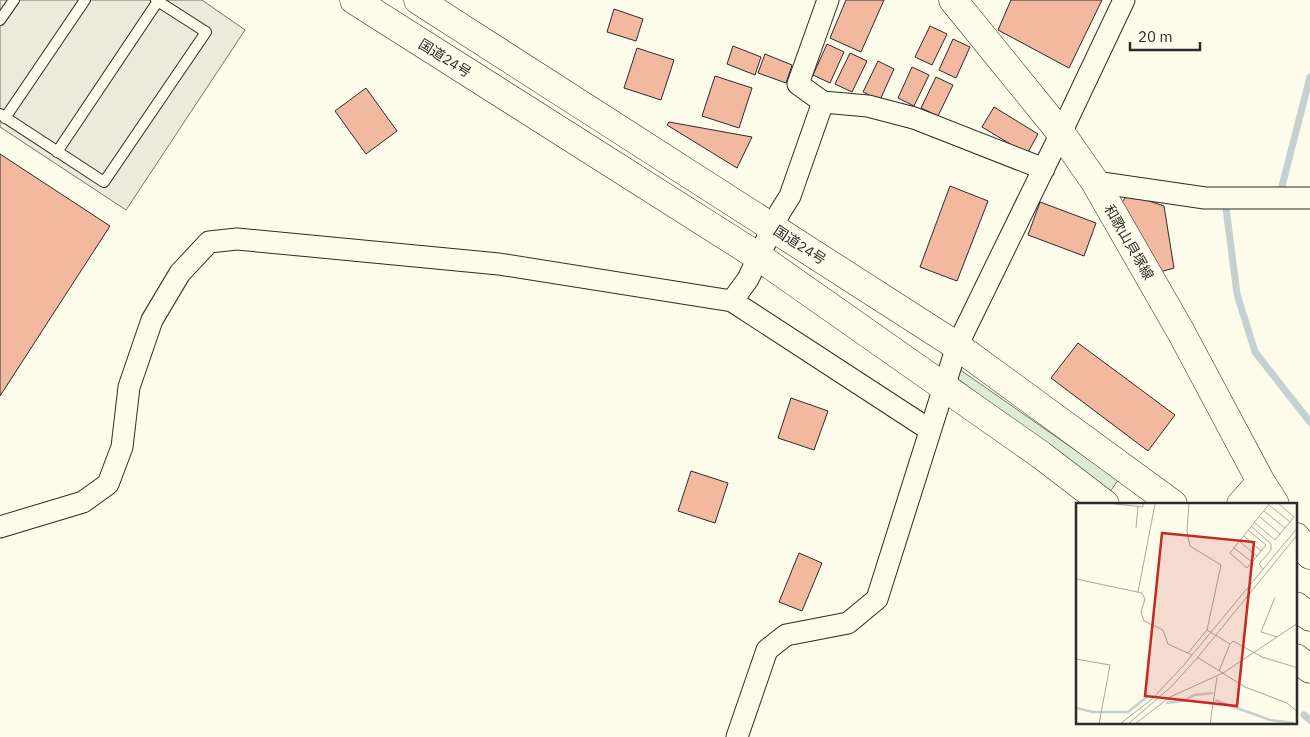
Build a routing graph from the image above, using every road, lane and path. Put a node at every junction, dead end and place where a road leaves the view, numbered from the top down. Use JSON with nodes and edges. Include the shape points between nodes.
{"nodes":[{"id":1,"x":14,"y":0,"type":"edge"},
{"id":2,"x":86,"y":0,"type":"edge"},
{"id":3,"x":354,"y":0,"type":"edge"},
{"id":4,"x":418,"y":0,"type":"edge"},
{"id":5,"x":828,"y":0,"type":"edge"},
{"id":6,"x":953,"y":0,"type":"edge"},
{"id":7,"x":1124,"y":0,"type":"edge"},
{"id":8,"x":157,"y":1,"type":"edge"},
{"id":9,"x":0,"y":20,"type":"edge"},
{"id":10,"x":823,"y":102,"type":"junction"},
{"id":11,"x":2,"y":116,"type":"edge"},
{"id":12,"x":1061,"y":133,"type":"junction"},
{"id":13,"x":57,"y":152,"type":"junction"},
{"id":14,"x":1044,"y":169,"type":"junction"},
{"id":15,"x":1095,"y":182,"type":"junction"},
{"id":16,"x":1310,"y":198,"type":"edge"},
{"id":17,"x":773,"y":228,"type":"junction"},
{"id":18,"x":759,"y":257,"type":"junction"},
{"id":19,"x":732,"y":301,"type":"junction"},
{"id":20,"x":957,"y":346,"type":"junction"},
{"id":21,"x":944,"y":387,"type":"junction"},
{"id":22,"x":930,"y":430,"type":"junction"},
{"id":23,"x":1268,"y":493,"type":"edge"},
{"id":24,"x":1104,"y":503,"type":"edge"},
{"id":25,"x":1172,"y":503,"type":"edge"},
{"id":26,"x":1243,"y":503,"type":"edge"},
{"id":27,"x":0,"y":527,"type":"edge"},
{"id":28,"x":1298,"y":539,"type":"edge"},
{"id":29,"x":1310,"y":554,"type":"edge"},
{"id":30,"x":1298,"y":608,"type":"edge"},
{"id":31,"x":1310,"y":618,"type":"edge"},
{"id":32,"x":1298,"y":660,"type":"edge"},
{"id":33,"x":1310,"y":669,"type":"edge"},
{"id":34,"x":737,"y":737,"type":"edge"}],
"edges":[{"from":1,"to":9,"type":"lane"},
{"from":2,"to":11,"type":"lane"},
{"from":3,"to":18,"type":"main road","name":"国道24号"},
{"from":4,"to":17,"type":"main road","name":"国道24号"},
{"from":5,"to":10,"type":"street","via":[[798,84]]},
{"from":6,"to":12,"type":"main road","name":"和歌山貝塚線"},
{"from":7,"to":12,"type":"street"},
{"from":8,"to":13,"type":"lane"},
{"from":8,"to":13,"type":"lane","via":[[206,32],[104,182]]},
{"from":10,"to":14,"type":"street","via":[[868,106],[914,118]]},
{"from":10,"to":17,"type":"street","via":[[790,196]]},
{"from":11,"to":13,"type":"lane"},
{"from":12,"to":14,"type":"street"},
{"from":12,"to":15,"type":"main road","name":"和歌山貝塚線"},
{"from":14,"to":20,"type":"street"},
{"from":15,"to":16,"type":"street","via":[[1205,198]]},
{"from":15,"to":23,"type":"main road","name":"和歌山貝塚線"},
{"from":17,"to":18,"type":"street"},
{"from":17,"to":20,"type":"main road","name":"国道24号"},
{"from":18,"to":19,"type":"street"},
{"from":18,"to":21,"type":"main road","name":"国道24号"},
{"from":19,"to":22,"type":"street"},
{"from":19,"to":27,"type":"street","via":[[460,259],[236,239],[209,242],[180,273],[152,320],[129,387],[122,447],[108,484],[83,502]]},
{"from":20,"to":21,"type":"street"},
{"from":20,"to":25,"type":"main road","name":"国道24号"},
{"from":21,"to":22,"type":"street"},
{"from":21,"to":24,"type":"main road","name":"国道24号"},
{"from":22,"to":34,"type":"street","via":[[877,599],[848,623],[786,635],[768,650]]},
{"from":23,"to":26,"type":"main road"},
{"from":28,"to":29,"type":"main road"},
{"from":30,"to":31,"type":"main road"},
{"from":32,"to":33,"type":"main road"}]}
